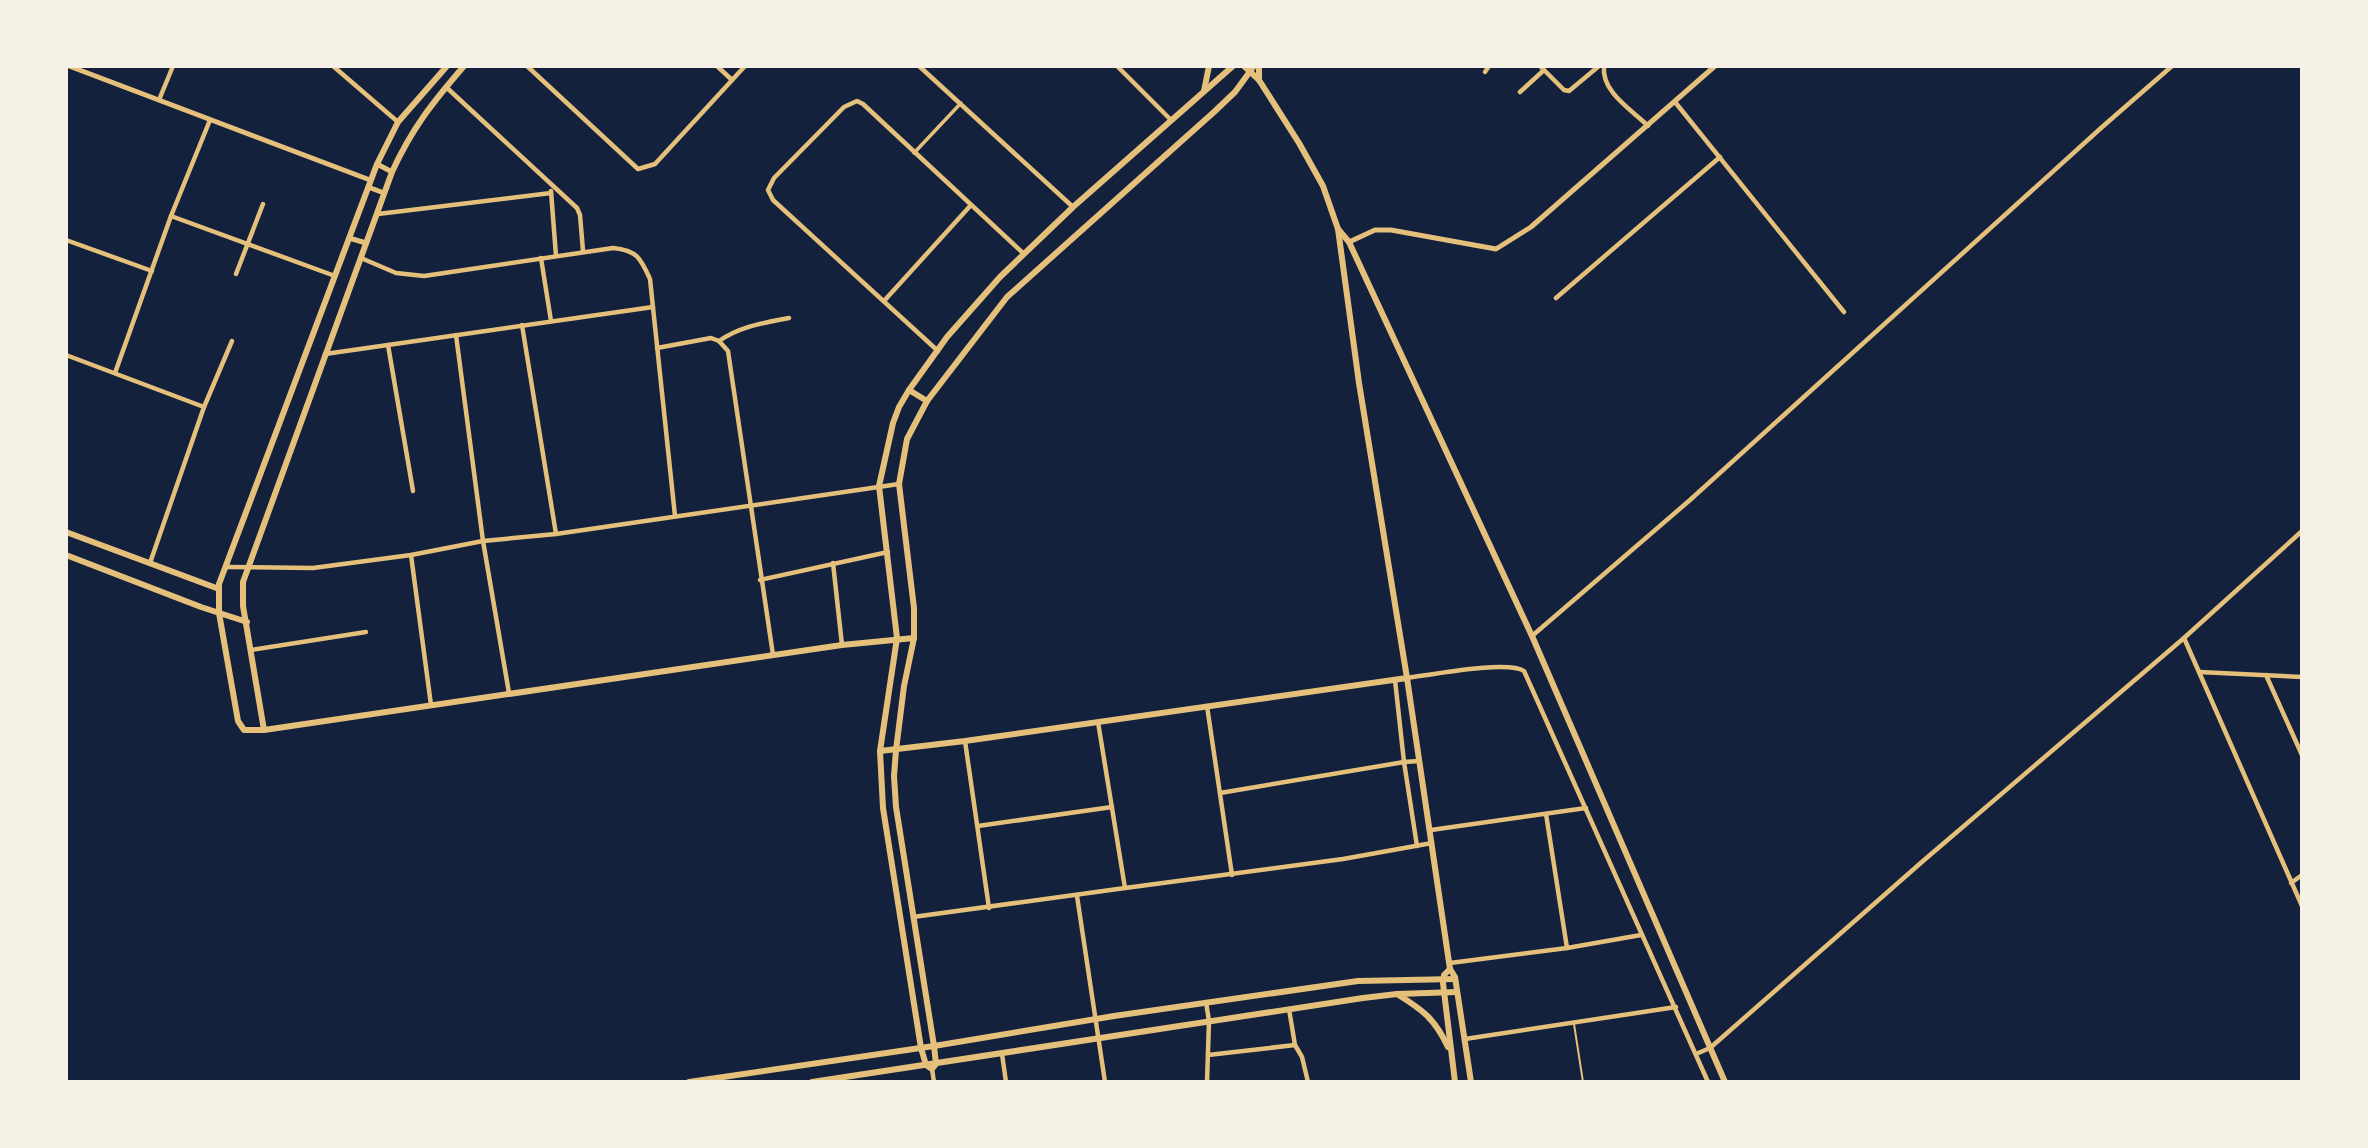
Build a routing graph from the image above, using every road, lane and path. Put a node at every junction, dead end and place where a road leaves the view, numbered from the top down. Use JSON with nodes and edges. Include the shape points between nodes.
{"nodes":[{"id":1,"x":69,"y":66,"type":"edge"},
{"id":2,"x":173,"y":66,"type":"edge"},
{"id":3,"x":333,"y":66,"type":"edge"},
{"id":4,"x":447,"y":66,"type":"edge"},
{"id":5,"x":464,"y":66,"type":"edge"},
{"id":6,"x":527,"y":66,"type":"edge"},
{"id":7,"x":717,"y":66,"type":"edge"},
{"id":8,"x":745,"y":66,"type":"edge"},
{"id":9,"x":919,"y":66,"type":"edge"},
{"id":10,"x":1117,"y":66,"type":"edge"},
{"id":11,"x":1209,"y":66,"type":"edge"},
{"id":12,"x":1233,"y":66,"type":"edge"},
{"id":13,"x":1244,"y":66,"type":"edge"},
{"id":14,"x":1489,"y":66,"type":"edge"},
{"id":15,"x":1602,"y":66,"type":"edge"},
{"id":16,"x":1715,"y":66,"type":"edge"},
{"id":17,"x":2172,"y":66,"type":"edge"},
{"id":18,"x":1542,"y":68,"type":"edge"},
{"id":19,"x":85,"y":69,"type":"edge"},
{"id":20,"x":1254,"y":69,"type":"edge"},
{"id":21,"x":1485,"y":72,"type":"dead end"},
{"id":22,"x":732,"y":80,"type":"junction"},
{"id":23,"x":446,"y":87,"type":"junction"},
{"id":24,"x":1204,"y":91,"type":"junction"},
{"id":25,"x":1520,"y":92,"type":"dead end"},
{"id":26,"x":159,"y":100,"type":"junction"},
{"id":27,"x":961,"y":103,"type":"junction"},
{"id":28,"x":1675,"y":103,"type":"junction"},
{"id":29,"x":210,"y":120,"type":"junction"},
{"id":30,"x":1171,"y":120,"type":"junction"},
{"id":31,"x":398,"y":122,"type":"junction"},
{"id":32,"x":1648,"y":126,"type":"junction"},
{"id":33,"x":914,"y":153,"type":"junction"},
{"id":34,"x":1720,"y":158,"type":"junction"},
{"id":35,"x":377,"y":164,"type":"junction"},
{"id":36,"x":392,"y":172,"type":"junction"},
{"id":37,"x":551,"y":183,"type":"junction"},
{"id":38,"x":369,"y":184,"type":"junction"},
{"id":39,"x":551,"y":193,"type":"junction"},
{"id":40,"x":384,"y":194,"type":"junction"},
{"id":41,"x":263,"y":204,"type":"dead end"},
{"id":42,"x":971,"y":205,"type":"junction"},
{"id":43,"x":1073,"y":208,"type":"junction"},
{"id":44,"x":377,"y":214,"type":"junction"},
{"id":45,"x":171,"y":216,"type":"junction"},
{"id":46,"x":1338,"y":229,"type":"junction"},
{"id":47,"x":349,"y":239,"type":"junction"},
{"id":48,"x":66,"y":240,"type":"edge"},
{"id":49,"x":1349,"y":242,"type":"junction"},
{"id":50,"x":366,"y":243,"type":"junction"},
{"id":51,"x":246,"y":245,"type":"junction"},
{"id":52,"x":583,"y":251,"type":"junction"},
{"id":53,"x":1024,"y":254,"type":"junction"},
{"id":54,"x":556,"y":256,"type":"junction"},
{"id":55,"x":361,"y":257,"type":"junction"},
{"id":56,"x":541,"y":258,"type":"junction"},
{"id":57,"x":152,"y":271,"type":"junction"},
{"id":58,"x":236,"y":274,"type":"dead end"},
{"id":59,"x":335,"y":276,"type":"junction"},
{"id":60,"x":1556,"y":298,"type":"dead end"},
{"id":61,"x":884,"y":301,"type":"junction"},
{"id":62,"x":653,"y":307,"type":"junction"},
{"id":63,"x":1844,"y":312,"type":"dead end"},
{"id":64,"x":789,"y":318,"type":"dead end"},
{"id":65,"x":551,"y":321,"type":"junction"},
{"id":66,"x":522,"y":326,"type":"junction"},
{"id":67,"x":456,"y":335,"type":"junction"},
{"id":68,"x":232,"y":341,"type":"dead end"},
{"id":69,"x":719,"y":341,"type":"junction"},
{"id":70,"x":388,"y":345,"type":"junction"},
{"id":71,"x":657,"y":348,"type":"junction"},
{"id":72,"x":938,"y":351,"type":"junction"},
{"id":73,"x":325,"y":354,"type":"junction"},
{"id":74,"x":66,"y":355,"type":"edge"},
{"id":75,"x":115,"y":373,"type":"junction"},
{"id":76,"x":909,"y":390,"type":"junction"},
{"id":77,"x":927,"y":401,"type":"junction"},
{"id":78,"x":204,"y":407,"type":"junction"},
{"id":79,"x":899,"y":484,"type":"junction"},
{"id":80,"x":880,"y":486,"type":"junction"},
{"id":81,"x":413,"y":491,"type":"dead end"},
{"id":82,"x":749,"y":504,"type":"junction"},
{"id":83,"x":675,"y":516,"type":"junction"},
{"id":84,"x":2301,"y":531,"type":"edge"},
{"id":85,"x":66,"y":532,"type":"edge"},
{"id":86,"x":555,"y":534,"type":"junction"},
{"id":87,"x":483,"y":541,"type":"junction"},
{"id":88,"x":888,"y":552,"type":"junction"},
{"id":89,"x":66,"y":555,"type":"edge"},
{"id":90,"x":411,"y":555,"type":"junction"},
{"id":91,"x":150,"y":564,"type":"junction"},
{"id":92,"x":833,"y":564,"type":"junction"},
{"id":93,"x":226,"y":567,"type":"junction"},
{"id":94,"x":247,"y":569,"type":"junction"},
{"id":95,"x":760,"y":580,"type":"junction"},
{"id":96,"x":219,"y":589,"type":"junction"},
{"id":97,"x":219,"y":613,"type":"junction"},
{"id":98,"x":247,"y":622,"type":"junction"},
{"id":99,"x":366,"y":632,"type":"dead end"},
{"id":100,"x":1532,"y":636,"type":"junction"},
{"id":101,"x":897,"y":638,"type":"junction"},
{"id":102,"x":914,"y":638,"type":"junction"},
{"id":103,"x":2184,"y":638,"type":"junction"},
{"id":104,"x":842,"y":645,"type":"junction"},
{"id":105,"x":251,"y":650,"type":"junction"},
{"id":106,"x":773,"y":656,"type":"junction"},
{"id":107,"x":2199,"y":672,"type":"junction"},
{"id":108,"x":2266,"y":675,"type":"junction"},
{"id":109,"x":2301,"y":677,"type":"edge"},
{"id":110,"x":1407,"y":678,"type":"junction"},
{"id":111,"x":1395,"y":680,"type":"junction"},
{"id":112,"x":509,"y":693,"type":"junction"},
{"id":113,"x":432,"y":705,"type":"junction"},
{"id":114,"x":1207,"y":705,"type":"junction"},
{"id":115,"x":1098,"y":722,"type":"junction"},
{"id":116,"x":264,"y":730,"type":"junction"},
{"id":117,"x":965,"y":741,"type":"junction"},
{"id":118,"x":896,"y":750,"type":"junction"},
{"id":119,"x":880,"y":751,"type":"junction"},
{"id":120,"x":2301,"y":755,"type":"edge"},
{"id":121,"x":1419,"y":761,"type":"junction"},
{"id":122,"x":1404,"y":762,"type":"junction"},
{"id":123,"x":1220,"y":793,"type":"junction"},
{"id":124,"x":1112,"y":807,"type":"junction"},
{"id":125,"x":1586,"y":808,"type":"junction"},
{"id":126,"x":1546,"y":814,"type":"junction"},
{"id":127,"x":978,"y":826,"type":"junction"},
{"id":128,"x":1431,"y":830,"type":"junction"},
{"id":129,"x":1433,"y":843,"type":"junction"},
{"id":130,"x":1417,"y":846,"type":"junction"},
{"id":131,"x":1232,"y":875,"type":"junction"},
{"id":132,"x":2301,"y":875,"type":"edge"},
{"id":133,"x":2291,"y":883,"type":"junction"},
{"id":134,"x":1125,"y":888,"type":"junction"},
{"id":135,"x":1077,"y":896,"type":"junction"},
{"id":136,"x":2301,"y":906,"type":"edge"},
{"id":137,"x":989,"y":908,"type":"junction"},
{"id":138,"x":913,"y":917,"type":"junction"},
{"id":139,"x":1641,"y":935,"type":"junction"},
{"id":140,"x":1567,"y":948,"type":"junction"},
{"id":141,"x":1450,"y":966,"type":"junction"},
{"id":142,"x":1444,"y":979,"type":"junction"},
{"id":143,"x":1455,"y":979,"type":"junction"},
{"id":144,"x":1457,"y":992,"type":"junction"},
{"id":145,"x":1397,"y":994,"type":"junction"},
{"id":146,"x":1444,"y":994,"type":"junction"},
{"id":147,"x":1206,"y":1002,"type":"junction"},
{"id":148,"x":1676,"y":1007,"type":"junction"},
{"id":149,"x":1289,"y":1009,"type":"junction"},
{"id":150,"x":1096,"y":1020,"type":"junction"},
{"id":151,"x":1209,"y":1021,"type":"junction"},
{"id":152,"x":1573,"y":1023,"type":"junction"},
{"id":153,"x":1099,"y":1039,"type":"junction"},
{"id":154,"x":1465,"y":1039,"type":"junction"},
{"id":155,"x":1295,"y":1045,"type":"junction"},
{"id":156,"x":934,"y":1046,"type":"junction"},
{"id":157,"x":921,"y":1048,"type":"junction"},
{"id":158,"x":1710,"y":1048,"type":"junction"},
{"id":159,"x":1450,"y":1053,"type":"junction"},
{"id":160,"x":1002,"y":1054,"type":"junction"},
{"id":161,"x":1696,"y":1054,"type":"junction"},
{"id":162,"x":1208,"y":1055,"type":"junction"},
{"id":163,"x":931,"y":1066,"type":"junction"},
{"id":164,"x":756,"y":1072,"type":"junction"},
{"id":165,"x":690,"y":1082,"type":"edge"},
{"id":166,"x":758,"y":1082,"type":"edge"},
{"id":167,"x":813,"y":1082,"type":"edge"},
{"id":168,"x":934,"y":1082,"type":"edge"},
{"id":169,"x":1006,"y":1082,"type":"edge"},
{"id":170,"x":1105,"y":1082,"type":"edge"},
{"id":171,"x":1207,"y":1082,"type":"edge"},
{"id":172,"x":1308,"y":1082,"type":"edge"},
{"id":173,"x":1455,"y":1082,"type":"edge"},
{"id":174,"x":1471,"y":1082,"type":"edge"},
{"id":175,"x":1583,"y":1082,"type":"edge"},
{"id":176,"x":1708,"y":1082,"type":"edge"},
{"id":177,"x":1725,"y":1082,"type":"edge"}],
"edges":[{"from":1,"to":19,"type":"street"},
{"from":2,"to":26,"type":"street"},
{"from":3,"to":31,"type":"street"},
{"from":4,"to":31,"type":"main road"},
{"from":5,"to":23,"type":"main road"},
{"from":6,"to":22,"type":"street","via":[[638,169],[655,164]]},
{"from":7,"to":22,"type":"street"},
{"from":8,"to":22,"type":"street"},
{"from":9,"to":27,"type":"street"},
{"from":10,"to":30,"type":"street"},
{"from":11,"to":24,"type":"main road"},
{"from":12,"to":24,"type":"main road"},
{"from":13,"to":20,"type":"main road"},
{"from":14,"to":21,"type":"street"},
{"from":15,"to":18,"type":"street","via":[[1569,91]]},
{"from":15,"to":32,"type":"street","via":[[1615,95]]},
{"from":16,"to":28,"type":"street"},
{"from":17,"to":100,"type":"street","via":[[1690,500]]},
{"from":18,"to":25,"type":"street"},
{"from":19,"to":26,"type":"street"},
{"from":20,"to":46,"type":"main road","via":[[1323,186]]},
{"from":20,"to":77,"type":"main road","via":[[1214,112],[1007,297]]},
{"from":23,"to":36,"type":"main road","via":[[418,122]]},
{"from":23,"to":37,"type":"street"},
{"from":24,"to":30,"type":"main road"},
{"from":26,"to":29,"type":"street"},
{"from":27,"to":33,"type":"street"},
{"from":27,"to":43,"type":"street"},
{"from":28,"to":32,"type":"street"},
{"from":28,"to":34,"type":"street"},
{"from":29,"to":38,"type":"street"},
{"from":29,"to":45,"type":"street"},
{"from":30,"to":43,"type":"main road"},
{"from":31,"to":35,"type":"main road"},
{"from":32,"to":49,"type":"street","via":[[1531,227],[1496,248],[1391,230],[1376,230]]},
{"from":33,"to":42,"type":"street"},
{"from":33,"to":61,"type":"street","via":[[863,104],[850,102],[768,190],[773,200]]},
{"from":34,"to":60,"type":"street"},
{"from":34,"to":63,"type":"street"},
{"from":35,"to":36,"type":"street"},
{"from":35,"to":38,"type":"main road"},
{"from":36,"to":40,"type":"main road"},
{"from":37,"to":39,"type":"street"},
{"from":37,"to":52,"type":"street","via":[[577,208]]},
{"from":38,"to":40,"type":"street"},
{"from":38,"to":47,"type":"main road"},
{"from":39,"to":44,"type":"street"},
{"from":39,"to":54,"type":"street"},
{"from":40,"to":44,"type":"main road"},
{"from":41,"to":51,"type":"street"},
{"from":42,"to":53,"type":"street"},
{"from":42,"to":61,"type":"street"},
{"from":43,"to":53,"type":"main road"},
{"from":44,"to":50,"type":"main road"},
{"from":45,"to":51,"type":"street"},
{"from":45,"to":57,"type":"street"},
{"from":46,"to":49,"type":"main road"},
{"from":46,"to":110,"type":"main road"},
{"from":47,"to":50,"type":"street"},
{"from":47,"to":59,"type":"main road"},
{"from":48,"to":57,"type":"street"},
{"from":49,"to":100,"type":"main road"},
{"from":50,"to":55,"type":"main road"},
{"from":51,"to":58,"type":"street"},
{"from":51,"to":59,"type":"street"},
{"from":52,"to":54,"type":"street"},
{"from":52,"to":62,"type":"street","via":[[626,249],[641,259],[650,279]]},
{"from":53,"to":72,"type":"main road"},
{"from":54,"to":56,"type":"street"},
{"from":55,"to":56,"type":"street","via":[[396,273],[424,276]]},
{"from":55,"to":73,"type":"main road"},
{"from":56,"to":65,"type":"street"},
{"from":57,"to":75,"type":"street"},
{"from":59,"to":93,"type":"main road"},
{"from":61,"to":72,"type":"street"},
{"from":62,"to":65,"type":"street"},
{"from":62,"to":71,"type":"street"},
{"from":64,"to":69,"type":"street","via":[[732,331]]},
{"from":65,"to":66,"type":"street"},
{"from":66,"to":67,"type":"street"},
{"from":66,"to":86,"type":"street"},
{"from":67,"to":70,"type":"street"},
{"from":67,"to":87,"type":"street"},
{"from":68,"to":78,"type":"street"},
{"from":69,"to":71,"type":"street","via":[[699,339]]},
{"from":69,"to":82,"type":"street","via":[[731,362]]},
{"from":70,"to":73,"type":"street"},
{"from":70,"to":81,"type":"street"},
{"from":71,"to":83,"type":"street"},
{"from":72,"to":76,"type":"main road"},
{"from":73,"to":94,"type":"main road"},
{"from":74,"to":75,"type":"street"},
{"from":75,"to":78,"type":"street"},
{"from":76,"to":77,"type":"main road"},
{"from":76,"to":80,"type":"main road","via":[[893,423]]},
{"from":77,"to":79,"type":"main road","via":[[907,439]]},
{"from":78,"to":91,"type":"street"},
{"from":79,"to":80,"type":"street"},
{"from":79,"to":102,"type":"main road"},
{"from":80,"to":82,"type":"street"},
{"from":80,"to":88,"type":"main road"},
{"from":82,"to":83,"type":"street"},
{"from":82,"to":95,"type":"street"},
{"from":83,"to":86,"type":"street"},
{"from":84,"to":103,"type":"street"},
{"from":85,"to":91,"type":"main road"},
{"from":86,"to":87,"type":"street"},
{"from":87,"to":90,"type":"street"},
{"from":87,"to":112,"type":"street"},
{"from":88,"to":92,"type":"street"},
{"from":88,"to":101,"type":"main road"},
{"from":89,"to":97,"type":"main road"},
{"from":90,"to":94,"type":"street","via":[[313,568]]},
{"from":90,"to":113,"type":"street"},
{"from":91,"to":96,"type":"main road"},
{"from":92,"to":95,"type":"street"},
{"from":92,"to":104,"type":"street"},
{"from":93,"to":94,"type":"street"},
{"from":93,"to":96,"type":"main road"},
{"from":94,"to":98,"type":"main road","via":[[243,582]]},
{"from":95,"to":106,"type":"street"},
{"from":96,"to":97,"type":"main road"},
{"from":97,"to":98,"type":"main road"},
{"from":97,"to":116,"type":"main road","via":[[238,721],[244,730]]},
{"from":98,"to":105,"type":"main road"},
{"from":99,"to":105,"type":"street"},
{"from":100,"to":158,"type":"main road"},
{"from":101,"to":102,"type":"main road"},
{"from":101,"to":104,"type":"main road"},
{"from":101,"to":119,"type":"main road"},
{"from":102,"to":118,"type":"main road"},
{"from":103,"to":107,"type":"street"},
{"from":103,"to":158,"type":"street"},
{"from":104,"to":106,"type":"main road"},
{"from":105,"to":116,"type":"main road"},
{"from":106,"to":112,"type":"main road"},
{"from":107,"to":108,"type":"street"},
{"from":107,"to":133,"type":"street"},
{"from":108,"to":109,"type":"street"},
{"from":108,"to":120,"type":"street"},
{"from":110,"to":111,"type":"main road"},
{"from":110,"to":121,"type":"main road"},
{"from":110,"to":125,"type":"street","via":[[1511,666],[1524,671]]},
{"from":111,"to":114,"type":"main road"},
{"from":111,"to":122,"type":"street"},
{"from":112,"to":113,"type":"main road"},
{"from":113,"to":116,"type":"main road"},
{"from":114,"to":115,"type":"main road"},
{"from":114,"to":123,"type":"street"},
{"from":115,"to":117,"type":"main road"},
{"from":115,"to":124,"type":"street"},
{"from":117,"to":118,"type":"main road"},
{"from":117,"to":127,"type":"street"},
{"from":118,"to":119,"type":"main road"},
{"from":118,"to":138,"type":"main road","via":[[896,807]]},
{"from":119,"to":157,"type":"main road","via":[[883,808]]},
{"from":121,"to":122,"type":"street"},
{"from":121,"to":128,"type":"main road"},
{"from":122,"to":123,"type":"street"},
{"from":122,"to":130,"type":"street"},
{"from":123,"to":131,"type":"street"},
{"from":124,"to":127,"type":"street"},
{"from":124,"to":134,"type":"street"},
{"from":125,"to":126,"type":"street"},
{"from":125,"to":139,"type":"street"},
{"from":126,"to":128,"type":"street"},
{"from":126,"to":140,"type":"street"},
{"from":127,"to":137,"type":"street"},
{"from":128,"to":129,"type":"main road"},
{"from":129,"to":130,"type":"street"},
{"from":129,"to":141,"type":"main road"},
{"from":130,"to":131,"type":"street"},
{"from":131,"to":134,"type":"street"},
{"from":132,"to":133,"type":"street"},
{"from":133,"to":136,"type":"street"},
{"from":134,"to":135,"type":"street"},
{"from":135,"to":137,"type":"street"},
{"from":135,"to":150,"type":"street"},
{"from":137,"to":138,"type":"street"},
{"from":138,"to":156,"type":"main road"},
{"from":139,"to":140,"type":"street"},
{"from":139,"to":148,"type":"street"},
{"from":140,"to":141,"type":"street"},
{"from":141,"to":142,"type":"main road"},
{"from":141,"to":143,"type":"main road"},
{"from":142,"to":143,"type":"main road"},
{"from":142,"to":146,"type":"main road"},
{"from":142,"to":147,"type":"main road","via":[[1358,981]]},
{"from":143,"to":144,"type":"main road"},
{"from":144,"to":146,"type":"main road"},
{"from":144,"to":154,"type":"main road"},
{"from":145,"to":146,"type":"main road"},
{"from":145,"to":149,"type":"main road"},
{"from":145,"to":159,"type":"main road","via":[[1435,1023]]},
{"from":146,"to":159,"type":"main road"},
{"from":147,"to":150,"type":"main road"},
{"from":147,"to":151,"type":"street"},
{"from":148,"to":152,"type":"street"},
{"from":148,"to":161,"type":"street"},
{"from":149,"to":151,"type":"main road"},
{"from":149,"to":155,"type":"street"},
{"from":150,"to":153,"type":"street"},
{"from":150,"to":156,"type":"main road"},
{"from":151,"to":153,"type":"main road"},
{"from":151,"to":162,"type":"street"},
{"from":152,"to":154,"type":"street"},
{"from":152,"to":175,"type":"lane"},
{"from":153,"to":160,"type":"main road"},
{"from":153,"to":170,"type":"street"},
{"from":154,"to":174,"type":"main road"},
{"from":155,"to":162,"type":"street"},
{"from":155,"to":172,"type":"street"},
{"from":156,"to":157,"type":"main road"},
{"from":156,"to":163,"type":"main road"},
{"from":157,"to":163,"type":"main road"},
{"from":157,"to":164,"type":"main road"},
{"from":158,"to":161,"type":"street"},
{"from":158,"to":177,"type":"main road"},
{"from":159,"to":173,"type":"main road"},
{"from":160,"to":163,"type":"main road"},
{"from":160,"to":169,"type":"street"},
{"from":161,"to":176,"type":"street"},
{"from":162,"to":171,"type":"street"},
{"from":163,"to":167,"type":"main road"},
{"from":163,"to":168,"type":"street"},
{"from":164,"to":165,"type":"main road"},
{"from":164,"to":166,"type":"street"}]}
